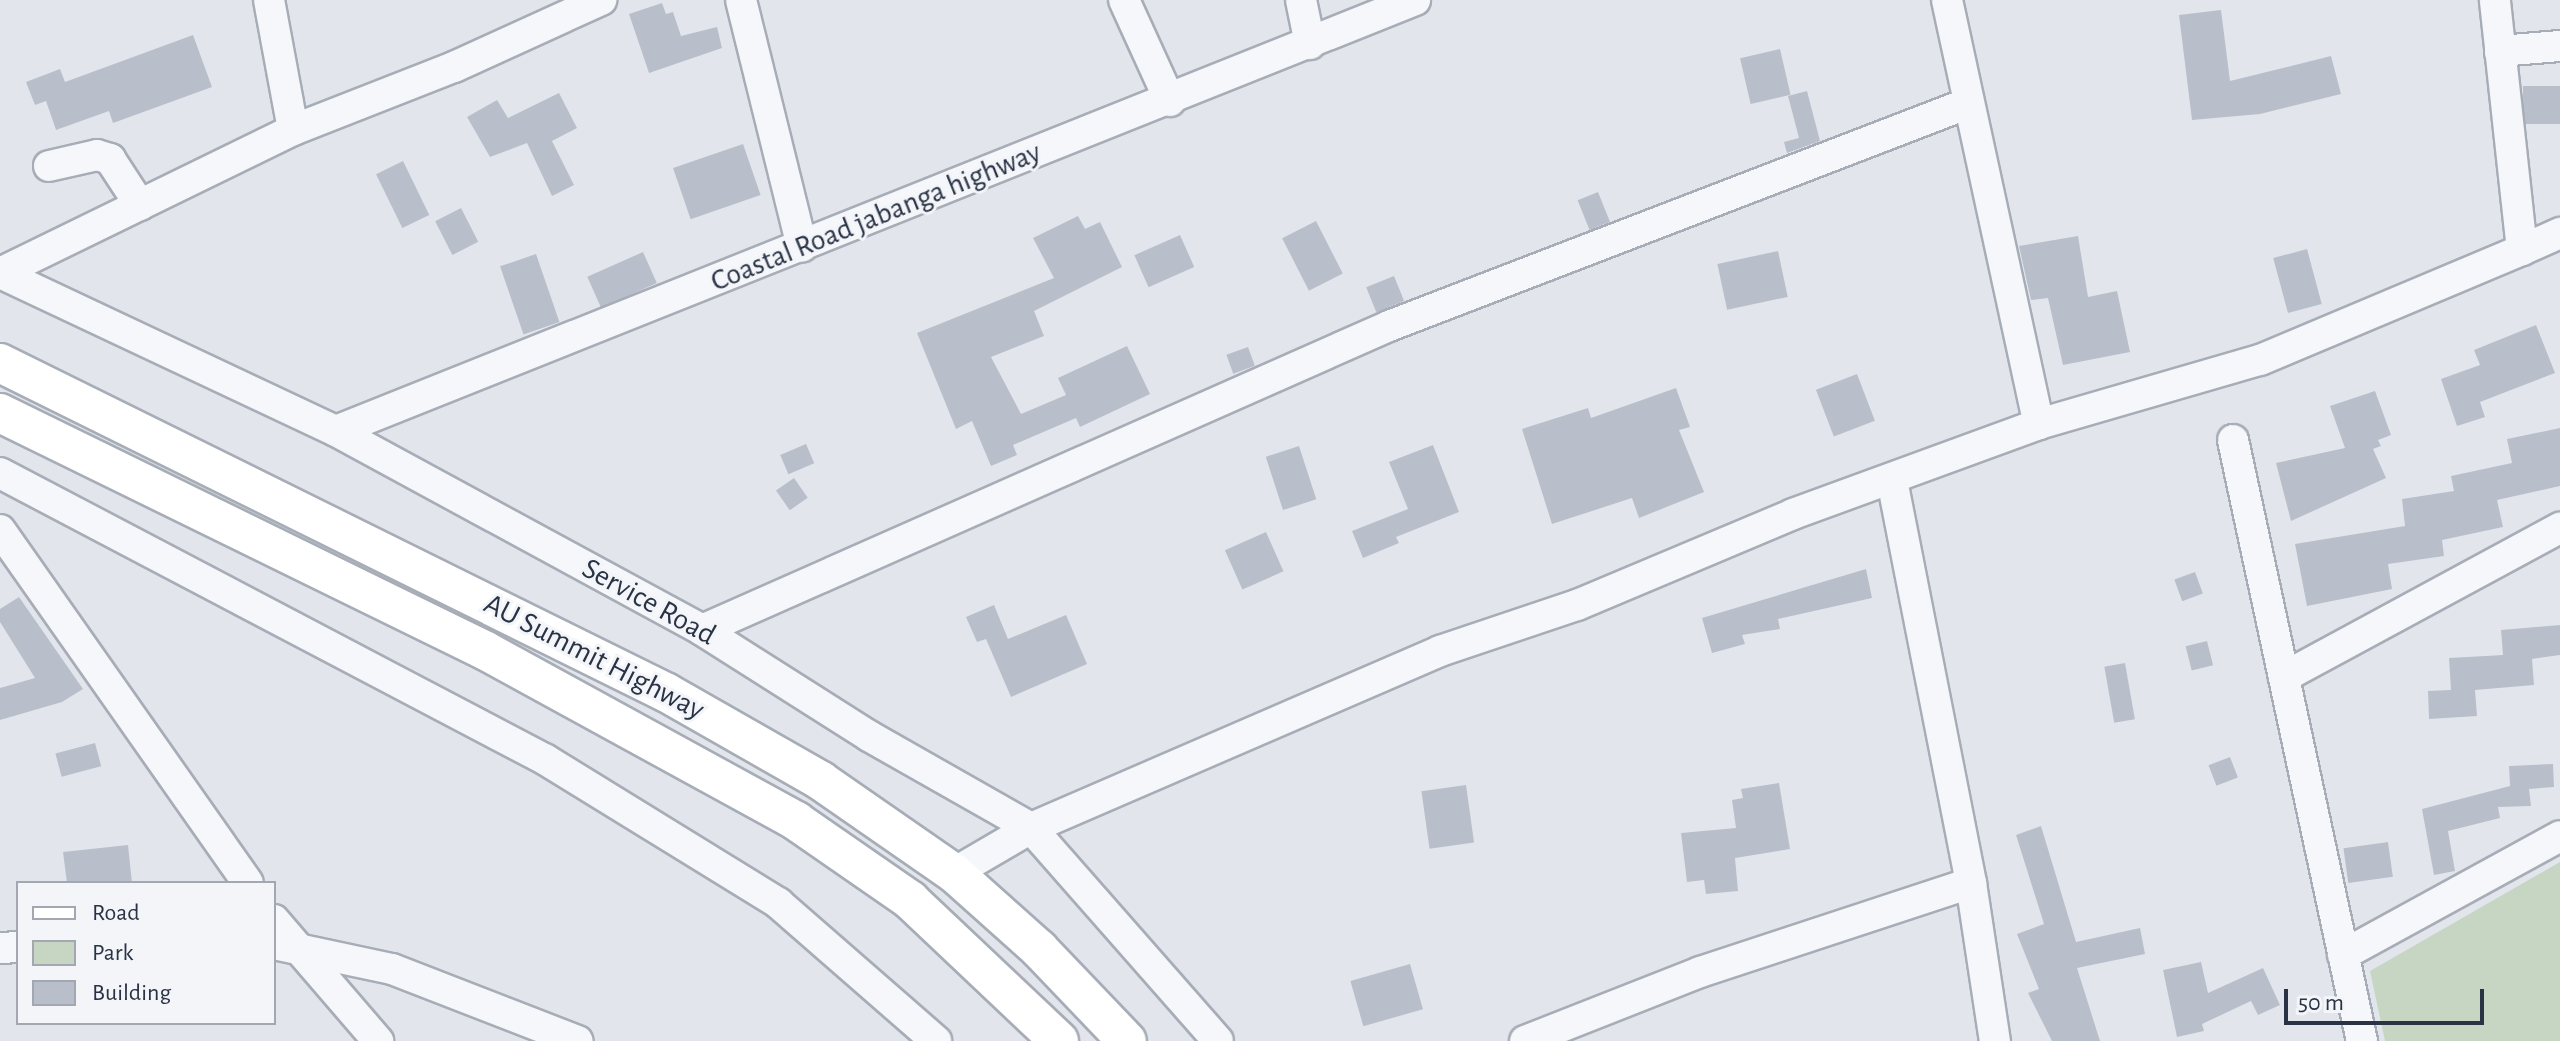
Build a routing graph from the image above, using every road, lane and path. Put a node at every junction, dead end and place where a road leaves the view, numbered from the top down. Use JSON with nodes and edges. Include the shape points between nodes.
{"nodes":[{"id":1,"x":269,"y":0,"type":"edge"},
{"id":2,"x":601,"y":0,"type":"edge"},
{"id":3,"x":741,"y":0,"type":"edge"},
{"id":4,"x":1124,"y":0,"type":"edge"},
{"id":5,"x":1301,"y":0,"type":"edge"},
{"id":6,"x":1415,"y":0,"type":"edge"},
{"id":7,"x":1947,"y":0,"type":"edge"},
{"id":8,"x":2495,"y":0,"type":"edge"},
{"id":9,"x":1310,"y":44,"type":"junction"},
{"id":10,"x":2560,"y":46,"type":"edge"},
{"id":11,"x":2500,"y":51,"type":"junction"},
{"id":12,"x":1170,"y":101,"type":"junction"},
{"id":13,"x":1966,"y":104,"type":"junction"},
{"id":14,"x":293,"y":130,"type":"junction"},
{"id":15,"x":49,"y":166,"type":"dead end"},
{"id":16,"x":140,"y":205,"type":"junction"},
{"id":17,"x":2560,"y":233,"type":"edge"},
{"id":18,"x":802,"y":247,"type":"junction"},
{"id":19,"x":2522,"y":250,"type":"junction"},
{"id":20,"x":0,"y":273,"type":"edge"},
{"id":21,"x":0,"y":363,"type":"edge"},
{"id":22,"x":0,"y":413,"type":"edge"},
{"id":23,"x":2039,"y":424,"type":"junction"},
{"id":24,"x":336,"y":431,"type":"junction"},
{"id":25,"x":2233,"y":440,"type":"dead end"},
{"id":26,"x":0,"y":473,"type":"edge"},
{"id":27,"x":1892,"y":480,"type":"junction"},
{"id":28,"x":2560,"y":528,"type":"edge"},
{"id":29,"x":0,"y":530,"type":"edge"},
{"id":30,"x":702,"y":630,"type":"junction"},
{"id":31,"x":2284,"y":677,"type":"junction"},
{"id":32,"x":1031,"y":828,"type":"junction"},
{"id":33,"x":2560,"y":836,"type":"edge"},
{"id":34,"x":954,"y":873,"type":"junction"},
{"id":35,"x":247,"y":881,"type":"edge"},
{"id":36,"x":1971,"y":883,"type":"junction"},
{"id":37,"x":283,"y":944,"type":"edge"},
{"id":38,"x":2343,"y":955,"type":"junction"},
{"id":39,"x":378,"y":1041,"type":"edge"},
{"id":40,"x":578,"y":1041,"type":"edge"},
{"id":41,"x":936,"y":1041,"type":"edge"},
{"id":42,"x":1059,"y":1041,"type":"edge"},
{"id":43,"x":1127,"y":1041,"type":"edge"},
{"id":44,"x":1218,"y":1041,"type":"edge"},
{"id":45,"x":1525,"y":1041,"type":"edge"},
{"id":46,"x":1995,"y":1041,"type":"edge"},
{"id":47,"x":2362,"y":1041,"type":"edge"}],
"edges":[{"from":1,"to":14,"type":"street"},
{"from":2,"to":14,"type":"street","via":[[454,67]]},
{"from":3,"to":18,"type":"street"},
{"from":4,"to":12,"type":"street"},
{"from":5,"to":9,"type":"street"},
{"from":6,"to":9,"type":"street","name":"Coastal Road jabanga highway"},
{"from":7,"to":13,"type":"street"},
{"from":8,"to":11,"type":"street"},
{"from":9,"to":12,"type":"street","name":"Coastal Road jabanga highway"},
{"from":10,"to":11,"type":"street"},
{"from":11,"to":19,"type":"street"},
{"from":12,"to":18,"type":"street","name":"Coastal Road jabanga highway"},
{"from":13,"to":23,"type":"street"},
{"from":13,"to":30,"type":"street","via":[[1389,326]]},
{"from":14,"to":16,"type":"street"},
{"from":15,"to":16,"type":"street","via":[[97,155],[110,159]]},
{"from":16,"to":20,"type":"street"},
{"from":17,"to":19,"type":"street"},
{"from":18,"to":24,"type":"street","name":"Coastal Road jabanga highway"},
{"from":19,"to":23,"type":"street","via":[[2260,360]]},
{"from":20,"to":24,"type":"street","name":"Service Road"},
{"from":21,"to":34,"type":"main road","name":"AU Summit Highway","via":[[667,693],[821,781]]},
{"from":22,"to":42,"type":"main road","name":"AU Summit Highway","via":[[486,651],[796,821],[910,900]]},
{"from":23,"to":27,"type":"street"},
{"from":24,"to":30,"type":"street","name":"Service Road"},
{"from":25,"to":31,"type":"street"},
{"from":26,"to":41,"type":"street","via":[[546,760],[778,903]]},
{"from":27,"to":32,"type":"street","via":[[1793,514],[1577,605],[1440,651]]},
{"from":27,"to":36,"type":"street"},
{"from":28,"to":31,"type":"street"},
{"from":29,"to":35,"type":"street"},
{"from":30,"to":32,"type":"street","name":"Service Road","via":[[869,736]]},
{"from":31,"to":38,"type":"street"},
{"from":32,"to":34,"type":"street"},
{"from":32,"to":44,"type":"street","name":"Service Road"},
{"from":33,"to":38,"type":"street"},
{"from":34,"to":43,"type":"main road","name":"AU Summit Highway","via":[[1039,949]]},
{"from":36,"to":45,"type":"street","via":[[1700,972]]},
{"from":36,"to":46,"type":"street"},
{"from":37,"to":39,"type":"street"},
{"from":37,"to":40,"type":"street","via":[[392,969]]},
{"from":38,"to":47,"type":"street"}]}
